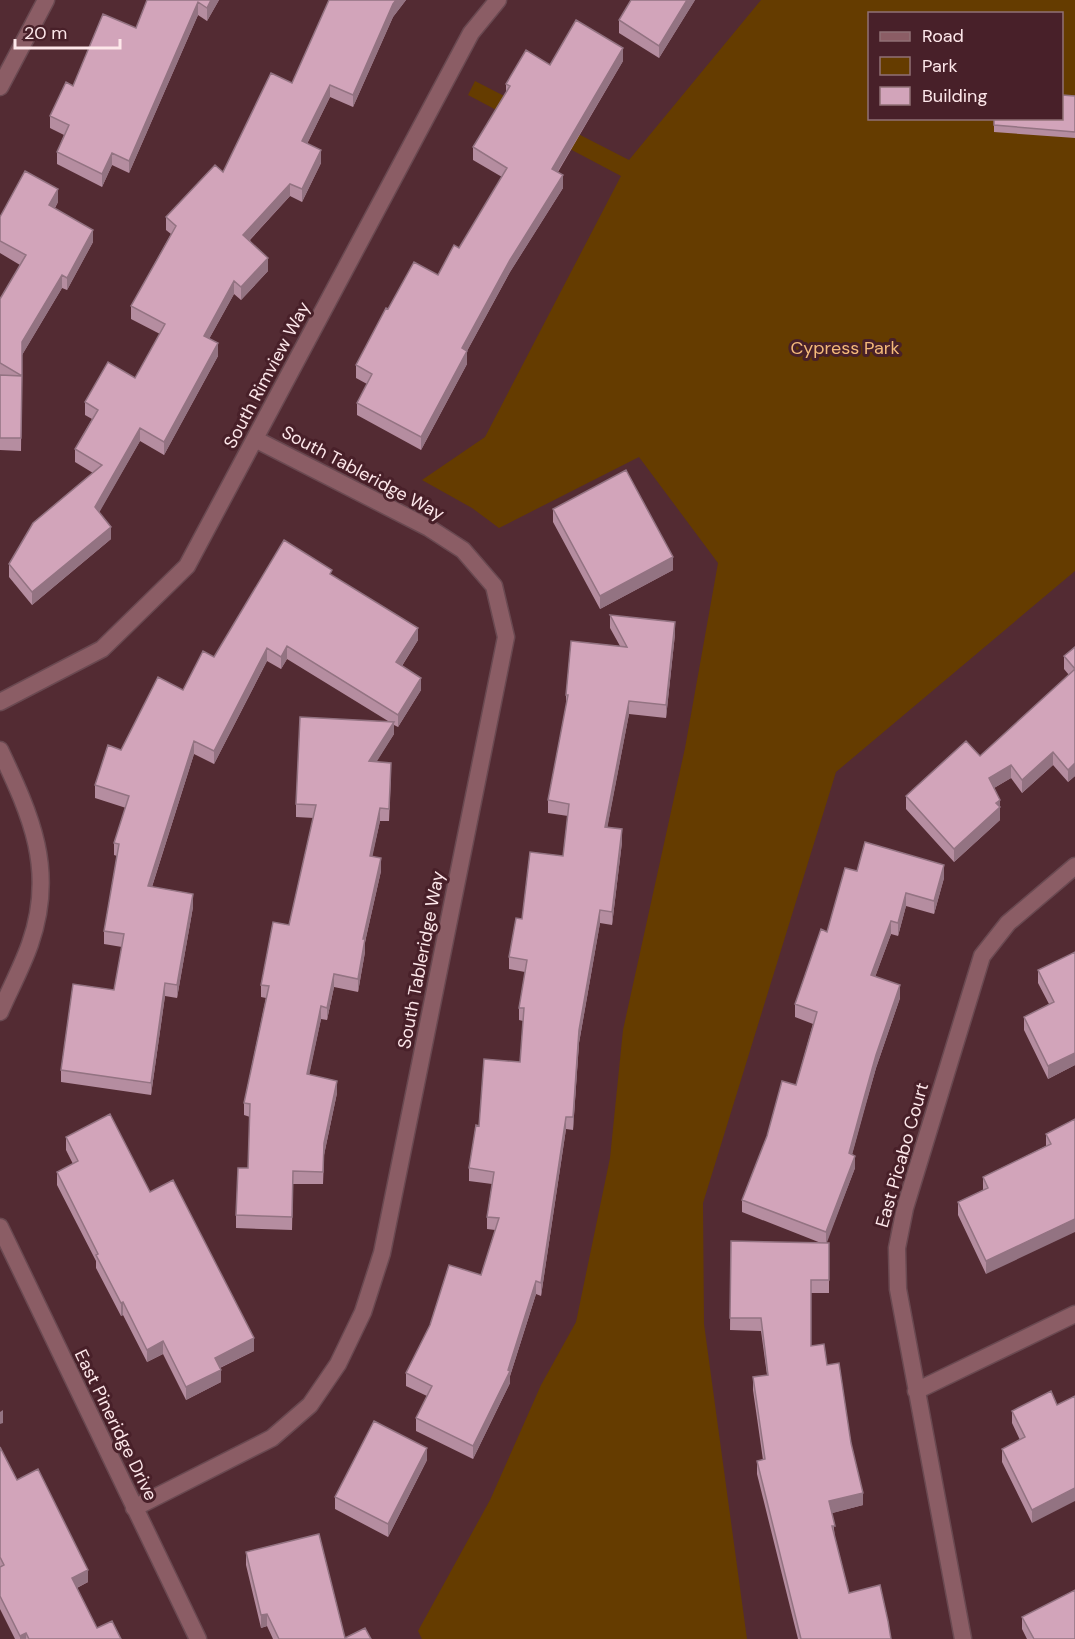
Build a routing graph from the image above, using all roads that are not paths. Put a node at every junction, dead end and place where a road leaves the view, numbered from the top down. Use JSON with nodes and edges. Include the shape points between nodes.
{"nodes":[{"id":1,"x":46,"y":0,"type":"edge"},
{"id":2,"x":498,"y":0,"type":"edge"},
{"id":3,"x":0,"y":87,"type":"edge"},
{"id":4,"x":255,"y":439,"type":"junction"},
{"id":5,"x":0,"y":702,"type":"edge"},
{"id":6,"x":0,"y":750,"type":"edge"},
{"id":7,"x":1075,"y":866,"type":"edge"},
{"id":8,"x":0,"y":1012,"type":"edge"},
{"id":9,"x":0,"y":1227,"type":"edge"},
{"id":10,"x":1075,"y":1314,"type":"edge"},
{"id":11,"x":916,"y":1391,"type":"junction"},
{"id":12,"x":134,"y":1508,"type":"junction"},
{"id":13,"x":198,"y":1639,"type":"edge"},
{"id":14,"x":963,"y":1639,"type":"edge"}],
"edges":[{"from":1,"to":3,"type":"street"},
{"from":2,"to":4,"type":"street","name":"South Rimview Way","via":[[471,33]]},
{"from":4,"to":5,"type":"street","name":"South Rimview Way","via":[[187,566],[102,650]]},
{"from":4,"to":12,"type":"street","name":"South Tableridge Way","via":[[429,528],[463,550],[494,586],[506,637],[382,1253],[363,1312],[338,1364],[310,1405],[272,1438]]},
{"from":6,"to":8,"type":"street","via":[[38,842],[41,894],[31,944]]},
{"from":7,"to":11,"type":"street","name":"East Picabo Court","via":[[1008,923],[982,956],[905,1208],[897,1248],[898,1288]]},
{"from":9,"to":12,"type":"street","name":"East Pineridge Drive"},
{"from":10,"to":11,"type":"street"},
{"from":11,"to":14,"type":"street","name":"East Picabo Court"},
{"from":12,"to":13,"type":"street","name":"East Pineridge Drive"}]}
